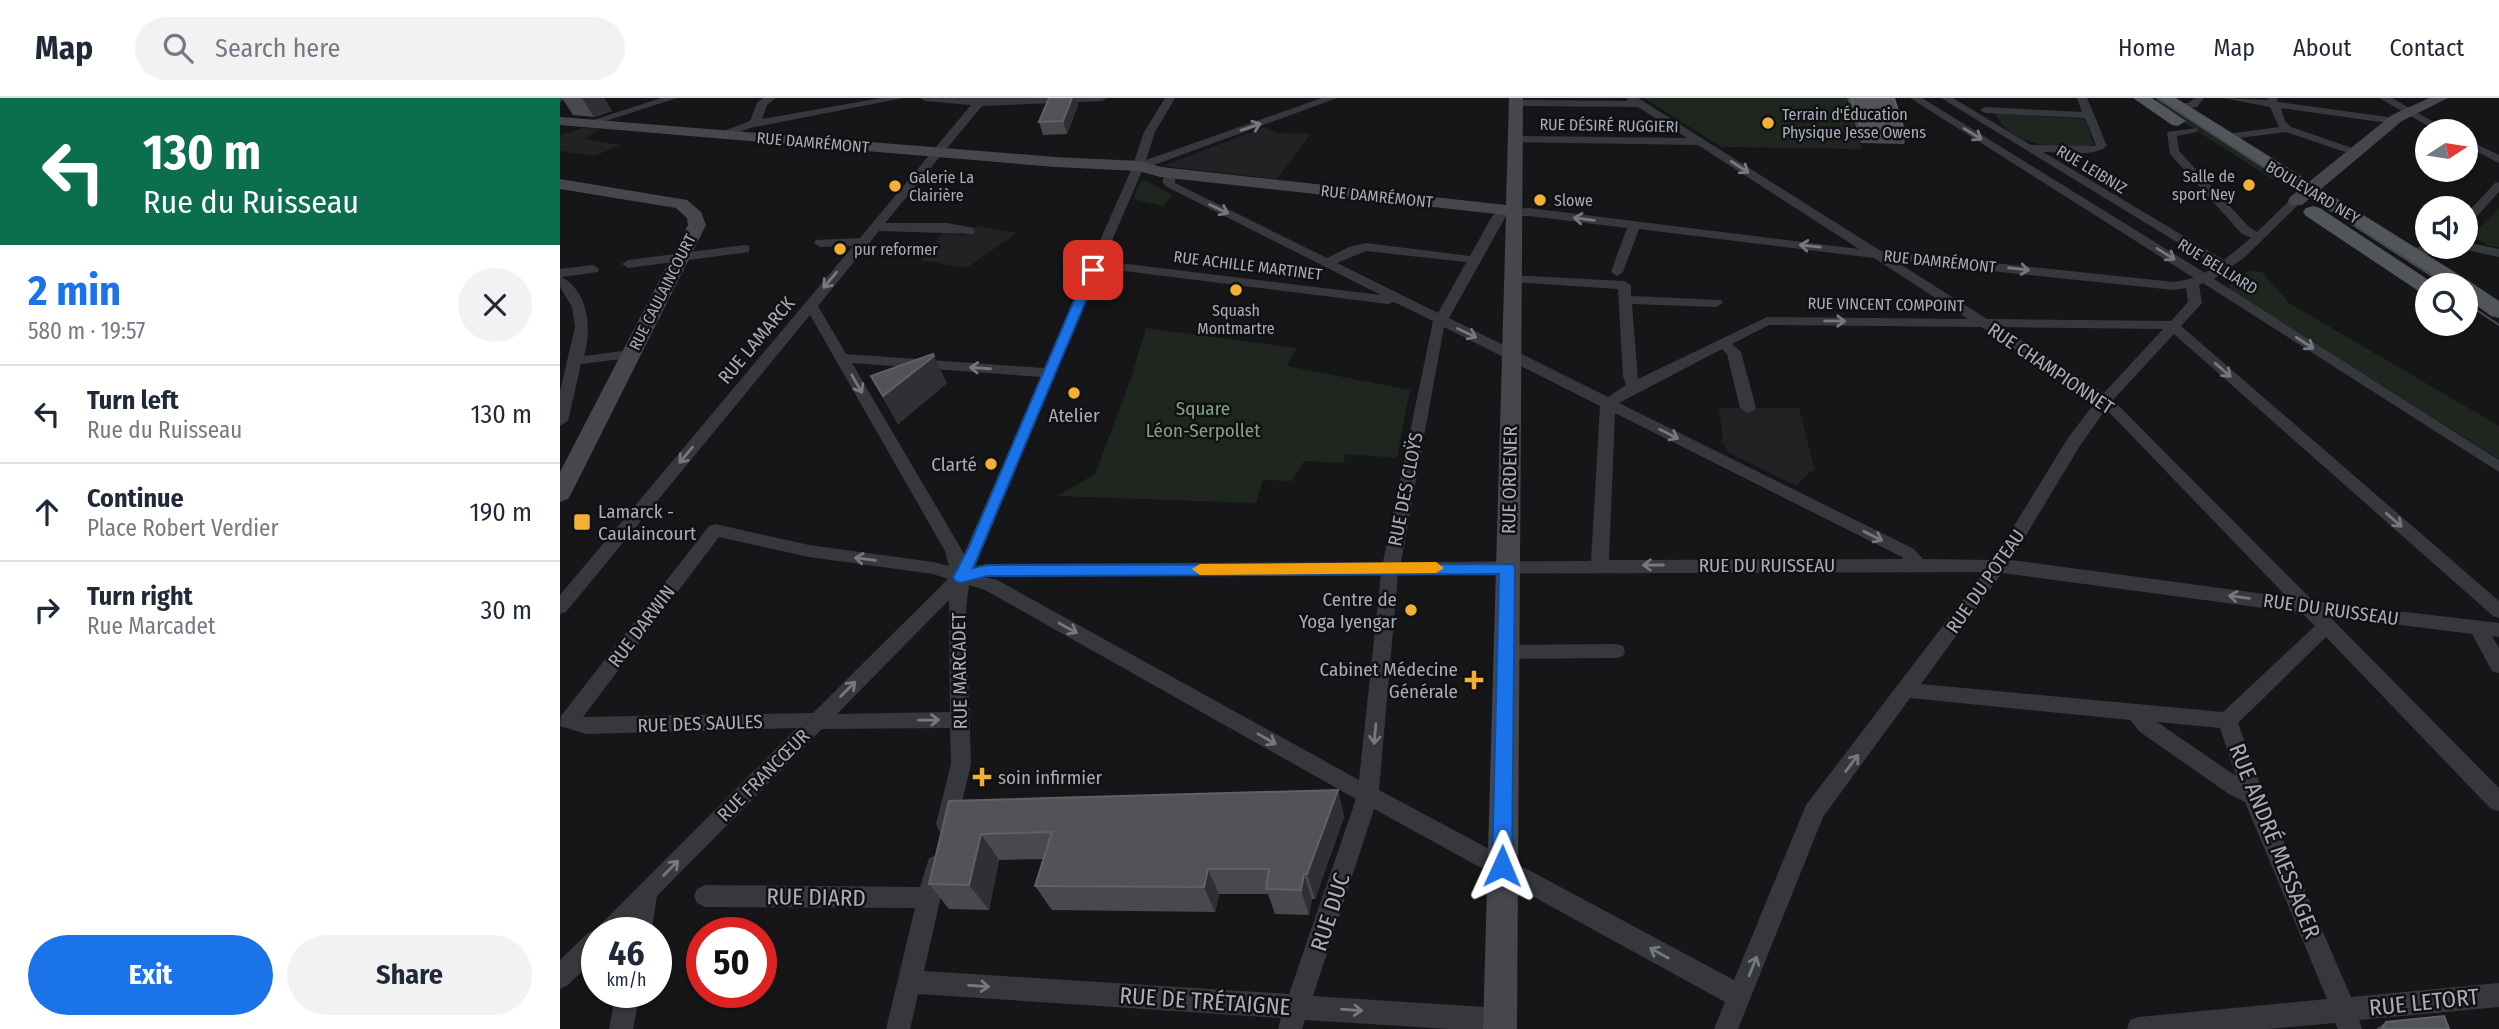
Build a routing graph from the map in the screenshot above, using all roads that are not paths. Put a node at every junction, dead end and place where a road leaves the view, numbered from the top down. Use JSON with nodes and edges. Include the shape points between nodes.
{"nodes":[{"id":1,"x":672,"y":98,"type":"edge"},
{"id":2,"x":771,"y":98,"type":"edge"},
{"id":3,"x":898,"y":98,"type":"edge"},
{"id":4,"x":925,"y":98,"type":"edge"},
{"id":5,"x":1102,"y":98,"type":"edge"},
{"id":6,"x":1170,"y":98,"type":"edge"},
{"id":7,"x":1332,"y":98,"type":"edge"},
{"id":8,"x":1915,"y":98,"type":"edge"},
{"id":9,"x":1946,"y":98,"type":"edge"},
{"id":10,"x":1981,"y":98,"type":"edge"},
{"id":11,"x":2041,"y":98,"type":"edge"},
{"id":12,"x":2082,"y":98,"type":"edge"},
{"id":13,"x":2141,"y":98,"type":"edge"},
{"id":14,"x":2199,"y":98,"type":"edge"},
{"id":15,"x":2227,"y":98,"type":"edge"},
{"id":16,"x":2384,"y":98,"type":"edge"},
{"id":17,"x":2441,"y":98,"type":"edge"},
{"id":18,"x":1516,"y":100,"type":"edge"},
{"id":19,"x":981,"y":101,"type":"edge"},
{"id":20,"x":1636,"y":101,"type":"edge"},
{"id":21,"x":2273,"y":101,"type":"edge"},
{"id":22,"x":2172,"y":103,"type":"edge"},
{"id":23,"x":1985,"y":110,"type":"junction"},
{"id":24,"x":2410,"y":112,"type":"junction"},
{"id":25,"x":2048,"y":113,"type":"junction"},
{"id":26,"x":2089,"y":115,"type":"junction"},
{"id":27,"x":2423,"y":119,"type":"edge"},
{"id":28,"x":560,"y":121,"type":"edge"},
{"id":29,"x":2395,"y":121,"type":"junction"},
{"id":30,"x":589,"y":123,"type":"junction"},
{"id":31,"x":755,"y":124,"type":"junction"},
{"id":32,"x":1989,"y":124,"type":"junction"},
{"id":33,"x":2287,"y":129,"type":"junction"},
{"id":34,"x":2193,"y":130,"type":"junction"},
{"id":35,"x":722,"y":135,"type":"junction"},
{"id":36,"x":2224,"y":137,"type":"junction"},
{"id":37,"x":1515,"y":139,"type":"junction"},
{"id":38,"x":1702,"y":142,"type":"junction"},
{"id":39,"x":2027,"y":148,"type":"junction"},
{"id":40,"x":2478,"y":148,"type":"edge"},
{"id":41,"x":2499,"y":149,"type":"edge"},
{"id":42,"x":2483,"y":151,"type":"junction"},
{"id":43,"x":937,"y":152,"type":"junction"},
{"id":44,"x":2357,"y":153,"type":"junction"},
{"id":45,"x":2499,"y":160,"type":"edge"},
{"id":46,"x":1140,"y":166,"type":"junction"},
{"id":47,"x":1172,"y":173,"type":"junction"},
{"id":48,"x":560,"y":184,"type":"edge"},
{"id":49,"x":2499,"y":185,"type":"edge"},
{"id":50,"x":2303,"y":195,"type":"junction"},
{"id":51,"x":2478,"y":208,"type":"edge"},
{"id":52,"x":1513,"y":211,"type":"junction"},
{"id":53,"x":1633,"y":225,"type":"junction"},
{"id":54,"x":875,"y":227,"type":"junction"},
{"id":55,"x":970,"y":231,"type":"dead end"},
{"id":56,"x":2258,"y":237,"type":"junction"},
{"id":57,"x":862,"y":242,"type":"junction"},
{"id":58,"x":820,"y":243,"type":"dead end"},
{"id":59,"x":745,"y":249,"type":"dead end"},
{"id":60,"x":2478,"y":249,"type":"edge"},
{"id":61,"x":2415,"y":251,"type":"edge"},
{"id":62,"x":2410,"y":252,"type":"junction"},
{"id":63,"x":2499,"y":253,"type":"edge"},
{"id":64,"x":1878,"y":255,"type":"junction"},
{"id":65,"x":681,"y":258,"type":"junction"},
{"id":66,"x":1465,"y":258,"type":"dead end"},
{"id":67,"x":1328,"y":263,"type":"junction"},
{"id":68,"x":628,"y":264,"type":"dead end"},
{"id":69,"x":1096,"y":264,"type":"junction"},
{"id":70,"x":2223,"y":265,"type":"junction"},
{"id":71,"x":593,"y":269,"type":"dead end"},
{"id":72,"x":1616,"y":272,"type":"dead end"},
{"id":73,"x":560,"y":273,"type":"edge"},
{"id":74,"x":2443,"y":273,"type":"edge"},
{"id":75,"x":1512,"y":278,"type":"junction"},
{"id":76,"x":560,"y":279,"type":"edge"},
{"id":77,"x":2415,"y":279,"type":"edge"},
{"id":78,"x":2199,"y":282,"type":"junction"},
{"id":79,"x":1625,"y":292,"type":"junction"},
{"id":80,"x":2478,"y":296,"type":"edge"},
{"id":81,"x":1395,"y":299,"type":"junction"},
{"id":82,"x":1716,"y":303,"type":"dead end"},
{"id":83,"x":810,"y":304,"type":"junction"},
{"id":84,"x":2499,"y":311,"type":"edge"},
{"id":85,"x":2478,"y":319,"type":"edge"},
{"id":86,"x":1440,"y":320,"type":"junction"},
{"id":87,"x":1986,"y":323,"type":"junction"},
{"id":88,"x":2172,"y":325,"type":"junction"},
{"id":89,"x":2499,"y":332,"type":"edge"},
{"id":90,"x":1723,"y":343,"type":"junction"},
{"id":91,"x":630,"y":354,"type":"junction"},
{"id":92,"x":1511,"y":354,"type":"junction"},
{"id":93,"x":841,"y":358,"type":"junction"},
{"id":94,"x":575,"y":361,"type":"junction"},
{"id":95,"x":1048,"y":373,"type":"junction"},
{"id":96,"x":1634,"y":387,"type":"junction"},
{"id":97,"x":2105,"y":400,"type":"junction"},
{"id":98,"x":1608,"y":403,"type":"junction"},
{"id":99,"x":1748,"y":408,"type":"dead end"},
{"id":100,"x":560,"y":421,"type":"edge"},
{"id":101,"x":2499,"y":467,"type":"edge"},
{"id":102,"x":560,"y":494,"type":"edge"},
{"id":103,"x":1600,"y":565,"type":"junction"},
{"id":104,"x":1918,"y":565,"type":"junction"},
{"id":105,"x":1998,"y":566,"type":"junction"},
{"id":106,"x":1390,"y":568,"type":"junction"},
{"id":107,"x":1507,"y":568,"type":"junction"},
{"id":108,"x":1030,"y":570,"type":"junction"},
{"id":109,"x":961,"y":577,"type":"junction"},
{"id":110,"x":1008,"y":595,"type":"junction"},
{"id":111,"x":2307,"y":606,"type":"junction"},
{"id":112,"x":560,"y":607,"type":"edge"},
{"id":113,"x":2499,"y":611,"type":"edge"},
{"id":114,"x":2326,"y":625,"type":"junction"},
{"id":115,"x":2479,"y":627,"type":"junction"},
{"id":116,"x":2499,"y":630,"type":"edge"},
{"id":117,"x":1616,"y":651,"type":"dead end"},
{"id":118,"x":1506,"y":652,"type":"junction"},
{"id":119,"x":2499,"y":666,"type":"edge"},
{"id":120,"x":1907,"y":690,"type":"junction"},
{"id":121,"x":2137,"y":714,"type":"junction"},
{"id":122,"x":959,"y":720,"type":"junction"},
{"id":123,"x":816,"y":721,"type":"junction"},
{"id":124,"x":2227,"y":721,"type":"junction"},
{"id":125,"x":568,"y":722,"type":"joint"},
{"id":126,"x":1368,"y":794,"type":"junction"},
{"id":127,"x":2253,"y":796,"type":"junction"},
{"id":128,"x":2499,"y":802,"type":"edge"},
{"id":129,"x":1502,"y":866,"type":"junction"},
{"id":130,"x":647,"y":891,"type":"junction"},
{"id":131,"x":705,"y":896,"type":"dead end"},
{"id":132,"x":928,"y":898,"type":"junction"},
{"id":133,"x":620,"y":917,"type":"edge"},
{"id":134,"x":642,"y":917,"type":"edge"},
{"id":135,"x":581,"y":955,"type":"edge"},
{"id":136,"x":563,"y":972,"type":"edge"},
{"id":137,"x":911,"y":982,"type":"junction"},
{"id":138,"x":2499,"y":995,"type":"edge"},
{"id":139,"x":1740,"y":997,"type":"junction"},
{"id":140,"x":625,"y":1008,"type":"edge"},
{"id":141,"x":1295,"y":1018,"type":"edge"},
{"id":142,"x":2347,"y":1020,"type":"edge"},
{"id":143,"x":1500,"y":1025,"type":"edge"},
{"id":144,"x":621,"y":1029,"type":"edge"},
{"id":145,"x":898,"y":1029,"type":"edge"},
{"id":146,"x":1726,"y":1029,"type":"edge"},
{"id":147,"x":2140,"y":1029,"type":"edge"}],
"edges":[{"from":1,"to":30,"type":"street"},
{"from":2,"to":31,"type":"street","via":[[762,103]]},
{"from":3,"to":31,"type":"street"},
{"from":4,"to":19,"type":"street"},
{"from":5,"to":19,"type":"street"},
{"from":6,"to":46,"type":"street","name":"RUE MARCADET","via":[[1159,113]]},
{"from":46,"to":7,"type":"street","one_way":true},
{"from":8,"to":78,"type":"street","name":"RUE BELLIARD","one_way":true},
{"from":9,"to":32,"type":"street","name":"RUE LEIBNIZ"},
{"from":10,"to":23,"type":"street"},
{"from":11,"to":25,"type":"street"},
{"from":12,"to":26,"type":"street"},
{"from":13,"to":34,"type":"main road","name":"BOULEVARD NEY"},
{"from":14,"to":22,"type":"street","via":[[2193,105]]},
{"from":15,"to":21,"type":"street"},
{"from":16,"to":24,"type":"street"},
{"from":17,"to":24,"type":"street"},
{"from":18,"to":20,"type":"street"},
{"from":18,"to":37,"type":"street","name":"RUE ORDENER"},
{"from":19,"to":43,"type":"street","name":"RUE LAMARCK"},
{"from":20,"to":38,"type":"street","name":"RUE CHAMPIONNET"},
{"from":21,"to":29,"type":"street"},
{"from":21,"to":33,"type":"street"},
{"from":22,"to":36,"type":"main road","name":"BOULEVARD NEY"},
{"from":23,"to":25,"type":"street"},
{"from":23,"to":32,"type":"street"},
{"from":24,"to":27,"type":"street"},
{"from":24,"to":29,"type":"street"},
{"from":25,"to":26,"type":"street"},
{"from":26,"to":39,"type":"street","via":[[2099,148]]},
{"from":28,"to":30,"type":"street","name":"RUE DAMRÉMONT"},
{"from":29,"to":44,"type":"street"},
{"from":30,"to":35,"type":"street","name":"RUE DAMRÉMONT"},
{"from":31,"to":35,"type":"street"},
{"from":32,"to":39,"type":"street","name":"RUE LEIBNIZ"},
{"from":33,"to":36,"type":"street"},
{"from":33,"to":44,"type":"street"},
{"from":34,"to":50,"type":"main road","name":"BOULEVARD NEY"},
{"from":34,"to":56,"type":"street","via":[[2171,134],[2175,152],[2245,230]]},
{"from":35,"to":43,"type":"street","name":"RUE DAMRÉMONT"},
{"from":36,"to":50,"type":"main road","name":"BOULEVARD NEY"},
{"from":37,"to":38,"type":"street","name":"RUE DÉSIRÉ RUGGIERI"},
{"from":37,"to":52,"type":"street","name":"RUE ORDENER"},
{"from":38,"to":64,"type":"street","name":"RUE CHAMPIONNET","one_way":true},
{"from":39,"to":70,"type":"street","name":"RUE LEIBNIZ"},
{"from":40,"to":42,"type":"street"},
{"from":41,"to":42,"type":"street"},
{"from":42,"to":45,"type":"street"},
{"from":43,"to":46,"type":"street","name":"RUE DAMRÉMONT"},
{"from":43,"to":54,"type":"street","name":"RUE LAMARCK"},
{"from":44,"to":50,"type":"street"},
{"from":46,"to":47,"type":"street","name":"RUE DAMRÉMONT"},
{"from":46,"to":69,"type":"street","name":"RUE MARCADET"},
{"from":47,"to":52,"type":"street","name":"RUE DAMRÉMONT"},
{"from":47,"to":67,"type":"street","one_way":true,"via":[[1171,185]]},
{"from":48,"to":65,"type":"street","name":"RUE CAULAINCOURT","via":[[681,204],[695,216],[697,225]]},
{"from":49,"to":51,"type":"street"},
{"from":50,"to":56,"type":"street"},
{"from":50,"to":62,"type":"main road","name":"BOULEVARD NEY"},
{"from":50,"to":77,"type":"main road","name":"BOULEVARD NEY"},
{"from":53,"to":52,"type":"street","name":"RUE DAMRÉMONT","one_way":true},
{"from":52,"to":75,"type":"street","name":"RUE ORDENER"},
{"from":52,"to":86,"type":"street","name":"RUE DES CLOŸS","via":[[1497,218]]},
{"from":64,"to":53,"type":"street","name":"RUE DAMRÉMONT","one_way":true},
{"from":53,"to":72,"type":"street"},
{"from":54,"to":55,"type":"street"},
{"from":54,"to":57,"type":"street","name":"RUE LAMARCK"},
{"from":56,"to":70,"type":"street"},
{"from":57,"to":58,"type":"street"},
{"from":57,"to":83,"type":"street","name":"RUE LAMARCK","one_way":true},
{"from":59,"to":65,"type":"street"},
{"from":60,"to":63,"type":"street"},
{"from":61,"to":62,"type":"street"},
{"from":62,"to":74,"type":"main road","name":"BOULEVARD NEY"},
{"from":64,"to":78,"type":"street","name":"RUE DAMRÉMONT","one_way":true,"via":[[2174,286]]},
{"from":64,"to":87,"type":"street","name":"RUE CHAMPIONNET"},
{"from":65,"to":68,"type":"street"},
{"from":65,"to":91,"type":"street","name":"RUE CAULAINCOURT"},
{"from":66,"to":67,"type":"street","via":[[1366,247]]},
{"from":67,"to":81,"type":"street"},
{"from":69,"to":81,"type":"street","name":"RUE ACHILLE MARTINET"},
{"from":69,"to":95,"type":"street","name":"RUE MARCADET"},
{"from":70,"to":78,"type":"street"},
{"from":71,"to":73,"type":"street"},
{"from":75,"to":79,"type":"street"},
{"from":75,"to":92,"type":"street","name":"RUE ORDENER"},
{"from":76,"to":94,"type":"street","via":[[572,290],[583,321]]},
{"from":78,"to":88,"type":"street","name":"RUE DU POTEAU","via":[[2195,303]]},
{"from":78,"to":101,"type":"street","name":"RUE BELLIARD","one_way":true},
{"from":79,"to":82,"type":"street"},
{"from":79,"to":96,"type":"street"},
{"from":80,"to":84,"type":"main road","name":"BOULEVARD NEY"},
{"from":81,"to":86,"type":"street"},
{"from":83,"to":93,"type":"street"},
{"from":83,"to":112,"type":"street","name":"RUE LAMARCK","one_way":true},
{"from":85,"to":89,"type":"main road"},
{"from":86,"to":92,"type":"street","one_way":true},
{"from":86,"to":106,"type":"street","name":"RUE DES CLOŸS"},
{"from":87,"to":88,"type":"street","name":"RUE VINCENT COMPOINT"},
{"from":90,"to":87,"type":"street","name":"RUE VINCENT COMPOINT","one_way":true,"via":[[1767,321]]},
{"from":87,"to":97,"type":"street","name":"RUE CHAMPIONNET"},
{"from":88,"to":97,"type":"street","name":"RUE DU POTEAU"},
{"from":88,"to":113,"type":"street","one_way":true},
{"from":90,"to":96,"type":"street"},
{"from":90,"to":99,"type":"street","via":[[1734,352]]},
{"from":91,"to":94,"type":"street"},
{"from":91,"to":102,"type":"street","name":"RUE CAULAINCOURT"},
{"from":92,"to":98,"type":"street"},
{"from":92,"to":107,"type":"street","name":"RUE ORDENER"},
{"from":95,"to":93,"type":"street","one_way":true},
{"from":93,"to":109,"type":"street","one_way":true,"via":[[954,551]]},
{"from":94,"to":100,"type":"street"},
{"from":95,"to":109,"type":"street","name":"RUE MARCADET"},
{"from":96,"to":98,"type":"street"},
{"from":97,"to":105,"type":"street","name":"RUE DU POTEAU"},
{"from":97,"to":111,"type":"street","name":"RUE CHAMPIONNET"},
{"from":98,"to":103,"type":"street"},
{"from":98,"to":104,"type":"street","one_way":true,"via":[[1908,554]]},
{"from":104,"to":103,"type":"street","name":"RUE DU RUISSEAU","one_way":true},
{"from":103,"to":107,"type":"street","name":"RUE DU RUISSEAU"},
{"from":104,"to":105,"type":"street","name":"RUE DU RUISSEAU"},
{"from":111,"to":105,"type":"street","name":"RUE DU RUISSEAU","one_way":true},
{"from":105,"to":120,"type":"street","name":"RUE DU POTEAU"},
{"from":106,"to":107,"type":"street","name":"RUE DU RUISSEAU"},
{"from":106,"to":108,"type":"street","name":"RUE DU RUISSEAU"},
{"from":106,"to":126,"type":"street","name":"RUE DES CLOŸS","one_way":true},
{"from":107,"to":118,"type":"street","name":"RUE ORDENER"},
{"from":108,"to":109,"type":"street","name":"RUE DU RUISSEAU","via":[[987,570]]},
{"from":108,"to":110,"type":"street"},
{"from":109,"to":110,"type":"street"},
{"from":109,"to":122,"type":"street","name":"RUE MARCADET","via":[[957,608]]},
{"from":123,"to":109,"type":"street","name":"RUE FRANCŒUR","one_way":true},
{"from":109,"to":125,"type":"street","name":"RUE DARWIN","one_way":true,"via":[[933,568],[809,551],[715,530]]},
{"from":110,"to":126,"type":"street","one_way":true},
{"from":111,"to":114,"type":"street","name":"RUE CHAMPIONNET"},
{"from":111,"to":115,"type":"street","name":"RUE DU RUISSEAU"},
{"from":114,"to":124,"type":"street","name":"RUE ANDRÉ MESSAGER"},
{"from":114,"to":128,"type":"street","name":"RUE CHAMPIONNET"},
{"from":115,"to":116,"type":"street","name":"RUE DU RUISSEAU"},
{"from":115,"to":119,"type":"street"},
{"from":117,"to":118,"type":"street"},
{"from":118,"to":129,"type":"street","name":"RUE ORDENER"},
{"from":120,"to":121,"type":"street"},
{"from":139,"to":120,"type":"street","name":"RUE DU POTEAU","one_way":true,"via":[[1814,813]]},
{"from":121,"to":124,"type":"street"},
{"from":121,"to":127,"type":"street","via":[[2147,726]]},
{"from":123,"to":122,"type":"street","name":"RUE DES SAULES","one_way":true},
{"from":122,"to":132,"type":"street","name":"RUE MARCADET","via":[[961,764]]},
{"from":123,"to":125,"type":"street","name":"RUE DES SAULES","via":[[586,726]]},
{"from":130,"to":123,"type":"street","name":"RUE FRANCŒUR","one_way":true},
{"from":124,"to":127,"type":"street","name":"RUE ANDRÉ MESSAGER"},
{"from":126,"to":129,"type":"street"},
{"from":126,"to":141,"type":"street","name":"RUE DUC"},
{"from":127,"to":142,"type":"street","name":"RUE ANDRÉ MESSAGER"},
{"from":139,"to":129,"type":"street","one_way":true},
{"from":129,"to":143,"type":"street","name":"RUE ORDENER"},
{"from":130,"to":133,"type":"street","name":"RUE FRANCŒUR"},
{"from":130,"to":134,"type":"street"},
{"from":131,"to":132,"type":"street","name":"RUE DIARD"},
{"from":132,"to":137,"type":"street","name":"RUE MARCADET"},
{"from":135,"to":136,"type":"street"},
{"from":137,"to":141,"type":"street","name":"RUE DE TRÉTAIGNE","one_way":true},
{"from":137,"to":145,"type":"street","name":"RUE MARCADET"},
{"from":138,"to":142,"type":"street","name":"RUE LETORT"},
{"from":139,"to":146,"type":"street","name":"RUE DU POTEAU"},
{"from":140,"to":144,"type":"street"},
{"from":141,"to":143,"type":"street","name":"RUE DE TRÉTAIGNE","one_way":true},
{"from":142,"to":147,"type":"street","name":"RUE LETORT"}]}
